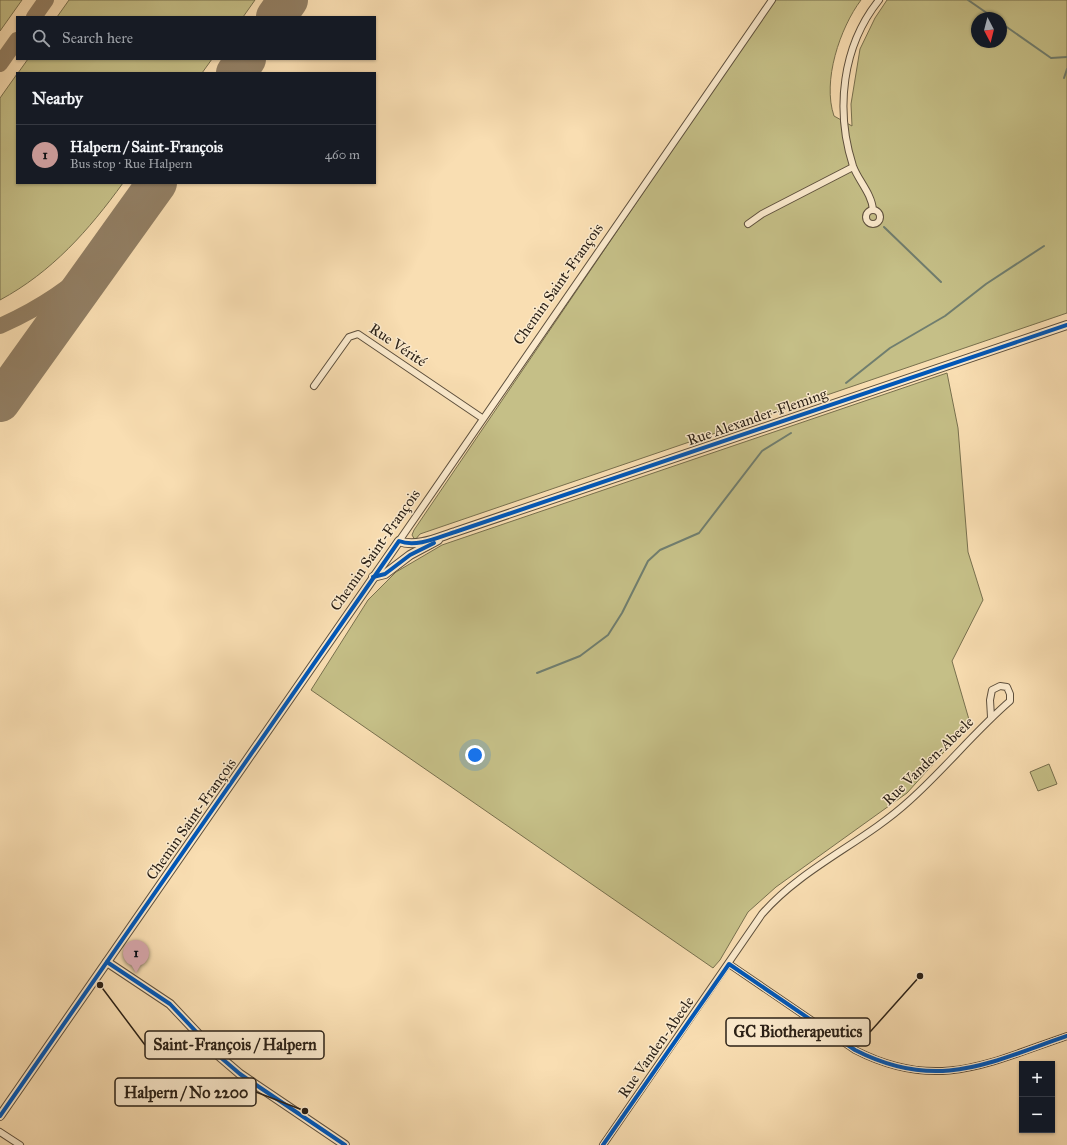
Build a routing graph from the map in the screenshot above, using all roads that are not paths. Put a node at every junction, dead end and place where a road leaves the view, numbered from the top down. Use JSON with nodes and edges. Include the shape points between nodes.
{"nodes":[{"id":1,"x":772,"y":0,"type":"edge"},
{"id":2,"x":879,"y":0,"type":"edge"},
{"id":3,"x":854,"y":167,"type":"junction"},
{"id":4,"x":873,"y":210,"type":"dead end"},
{"id":5,"x":748,"y":224,"type":"dead end"},
{"id":6,"x":1067,"y":325,"type":"edge"},
{"id":7,"x":314,"y":386,"type":"dead end"},
{"id":8,"x":482,"y":418,"type":"junction"},
{"id":9,"x":456,"y":532,"type":"junction"},
{"id":10,"x":399,"y":541,"type":"junction"},
{"id":11,"x":373,"y":577,"type":"junction"},
{"id":12,"x":991,"y":717,"type":"junction"},
{"id":13,"x":107,"y":962,"type":"junction"},
{"id":14,"x":728,"y":964,"type":"junction"},
{"id":15,"x":1067,"y":1036,"type":"edge"},
{"id":16,"x":0,"y":1116,"type":"edge"},
{"id":17,"x":0,"y":1132,"type":"edge"},
{"id":18,"x":20,"y":1145,"type":"edge"},
{"id":19,"x":345,"y":1145,"type":"edge"},
{"id":20,"x":603,"y":1145,"type":"edge"}],
"edges":[{"from":1,"to":8,"type":"street","name":"Chemin Saint-François"},
{"from":2,"to":3,"type":"street","via":[[859,33],[845,75],[843,108]]},
{"from":3,"to":4,"type":"street","via":[[872,201]]},
{"from":3,"to":5,"type":"street","via":[[762,214]]},
{"from":6,"to":9,"type":"street","name":"Rue Alexander-Fleming"},
{"from":7,"to":8,"type":"street","name":"Rue Vérité","via":[[349,337],[358,334]]},
{"from":8,"to":10,"type":"street","name":"Chemin Saint-François"},
{"from":9,"to":10,"type":"street","name":"Rue Alexander-Fleming","via":[[418,543]]},
{"from":9,"to":11,"type":"street","name":"Rue Alexander-Fleming","via":[[410,555],[385,574]]},
{"from":10,"to":11,"type":"street","name":"Chemin Saint-François"},
{"from":11,"to":13,"type":"street","name":"Chemin Saint-François"},
{"from":12,"to":12,"type":"street","name":"Rue Vanden-Abeele","via":[[1010,701],[1010,694],[1003,686],[992,690]]},
{"from":12,"to":14,"type":"street","name":"Rue Vanden-Abeele","via":[[909,802],[872,831],[786,889],[772,902]]},
{"from":13,"to":16,"type":"street","name":"Chemin Saint-François"},
{"from":13,"to":19,"type":"street","via":[[170,1004],[219,1056],[240,1074]]},
{"from":14,"to":15,"type":"street","via":[[855,1050],[878,1062],[920,1072],[964,1070]]},
{"from":14,"to":20,"type":"street","name":"Rue Vanden-Abeele"},
{"from":17,"to":18,"type":"street"}]}
